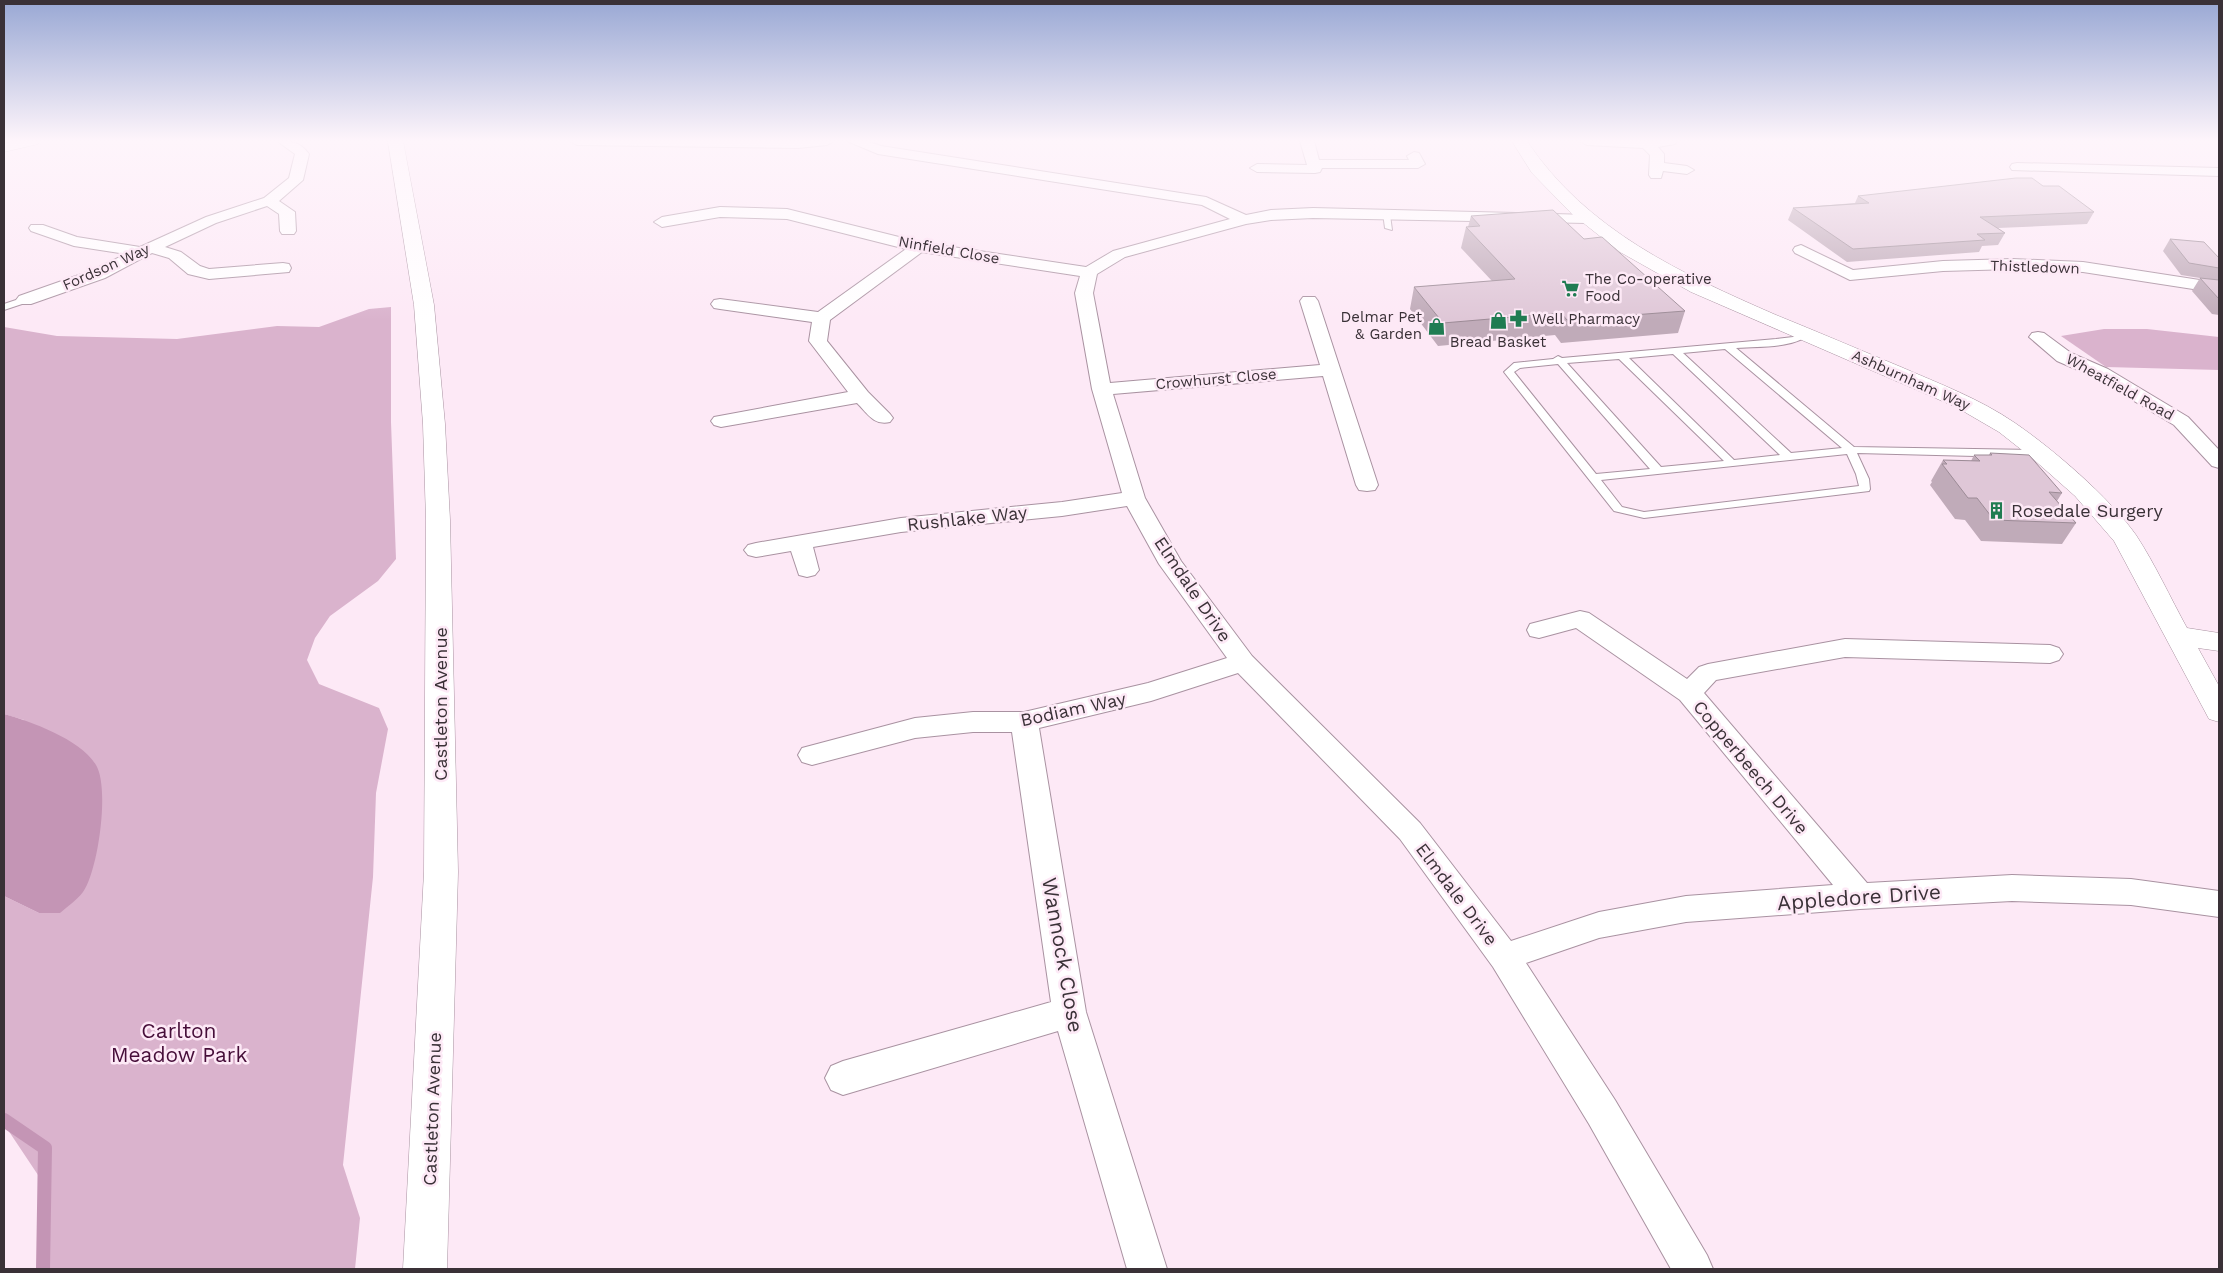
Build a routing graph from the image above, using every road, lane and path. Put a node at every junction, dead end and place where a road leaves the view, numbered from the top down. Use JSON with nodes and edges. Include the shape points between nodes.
{"nodes":[{"id":1,"x":406,"y":200,"type":"edge"},
{"id":2,"x":1202,"y":200,"type":"edge"},
{"id":3,"x":1568,"y":200,"type":"edge"},
{"id":4,"x":269,"y":201,"type":"joint"},
{"id":5,"x":1586,"y":218,"type":"junction"},
{"id":6,"x":1244,"y":220,"type":"junction"},
{"id":7,"x":662,"y":222,"type":"dead end"},
{"id":8,"x":37,"y":228,"type":"dead end"},
{"id":9,"x":288,"y":231,"type":"dead end"},
{"id":10,"x":919,"y":247,"type":"junction"},
{"id":11,"x":147,"y":250,"type":"junction"},
{"id":12,"x":1802,"y":250,"type":"dead end"},
{"id":13,"x":283,"y":268,"type":"dead end"},
{"id":14,"x":1089,"y":272,"type":"junction"},
{"id":15,"x":1850,"y":275,"type":"junction"},
{"id":16,"x":2219,"y":288,"type":"edge"},
{"id":17,"x":1865,"y":289,"type":"dead end"},
{"id":18,"x":25,"y":300,"type":"joint"},
{"id":19,"x":1309,"y":301,"type":"dead end"},
{"id":20,"x":720,"y":304,"type":"dead end"},
{"id":21,"x":4,"y":307,"type":"edge"},
{"id":22,"x":821,"y":318,"type":"junction"},
{"id":23,"x":1806,"y":333,"type":"junction"},
{"id":24,"x":2038,"y":337,"type":"dead end"},
{"id":25,"x":1726,"y":345,"type":"junction"},
{"id":26,"x":1674,"y":350,"type":"junction"},
{"id":27,"x":1621,"y":355,"type":"junction"},
{"id":28,"x":1558,"y":359,"type":"junction"},
{"id":29,"x":1330,"y":370,"type":"junction"},
{"id":30,"x":1102,"y":388,"type":"junction"},
{"id":31,"x":861,"y":396,"type":"junction"},
{"id":32,"x":883,"y":418,"type":"dead end"},
{"id":33,"x":721,"y":421,"type":"dead end"},
{"id":34,"x":1851,"y":450,"type":"junction"},
{"id":35,"x":2040,"y":453,"type":"junction"},
{"id":36,"x":1788,"y":456,"type":"junction"},
{"id":37,"x":1731,"y":462,"type":"junction"},
{"id":38,"x":2219,"y":462,"type":"edge"},
{"id":39,"x":1657,"y":470,"type":"junction"},
{"id":40,"x":1593,"y":478,"type":"junction"},
{"id":41,"x":1367,"y":485,"type":"dead end"},
{"id":42,"x":1134,"y":498,"type":"junction"},
{"id":43,"x":800,"y":542,"type":"junction"},
{"id":44,"x":756,"y":550,"type":"dead end"},
{"id":45,"x":807,"y":570,"type":"dead end"},
{"id":46,"x":1539,"y":630,"type":"dead end"},
{"id":47,"x":2176,"y":636,"type":"junction"},
{"id":48,"x":2219,"y":642,"type":"edge"},
{"id":49,"x":2050,"y":654,"type":"dead end"},
{"id":50,"x":1243,"y":662,"type":"junction"},
{"id":51,"x":1688,"y":694,"type":"junction"},
{"id":52,"x":2219,"y":712,"type":"edge"},
{"id":53,"x":1024,"y":722,"type":"junction"},
{"id":54,"x":812,"y":755,"type":"dead end"},
{"id":55,"x":1860,"y":896,"type":"junction"},
{"id":56,"x":2219,"y":904,"type":"edge"},
{"id":57,"x":1504,"y":957,"type":"junction"},
{"id":58,"x":1069,"y":1012,"type":"junction"},
{"id":59,"x":843,"y":1078,"type":"dead end"},
{"id":60,"x":425,"y":1269,"type":"edge"},
{"id":61,"x":1147,"y":1269,"type":"edge"},
{"id":62,"x":1693,"y":1269,"type":"edge"}],
"edges":[{"from":1,"to":60,"type":"main road","name":"Castleton Avenue","via":[[424,305],[438,520],[441,872]]},
{"from":2,"to":6,"type":"street"},
{"from":3,"to":5,"type":"main road","name":"Ashburnham Way"},
{"from":4,"to":9,"type":"street","via":[[287,212]]},
{"from":4,"to":11,"type":"street","name":"Fordson Way","via":[[211,220]]},
{"from":5,"to":6,"type":"street","via":[[1388,222],[1313,213]]},
{"from":5,"to":23,"type":"main road","name":"Ashburnham Way","via":[[1626,248],[1698,288]]},
{"from":6,"to":14,"type":"street","via":[[1119,254]]},
{"from":7,"to":10,"type":"street","name":"Ninfield Close","via":[[720,212],[786,214]]},
{"from":8,"to":11,"type":"street","via":[[74,241]]},
{"from":10,"to":14,"type":"street","name":"Ninfield Close"},
{"from":10,"to":22,"type":"street"},
{"from":11,"to":13,"type":"street","via":[[175,255],[194,270],[209,274]]},
{"from":11,"to":18,"type":"street","name":"Fordson Way","via":[[99,274]]},
{"from":12,"to":15,"type":"street"},
{"from":14,"to":30,"type":"street","name":"Elmdale Drive","via":[[1084,293]]},
{"from":15,"to":16,"type":"street","name":"Thistledown","via":[[1944,266],[2013,264],[2083,268]]},
{"from":15,"to":17,"type":"street"},
{"from":18,"to":21,"type":"lane","name":"Fordson Way"},
{"from":19,"to":29,"type":"street"},
{"from":20,"to":22,"type":"street"},
{"from":22,"to":31,"type":"street","via":[[818,341]]},
{"from":23,"to":25,"type":"lane","via":[[1794,339]]},
{"from":23,"to":35,"type":"main road","name":"Ashburnham Way","via":[[1964,402],[2006,427]]},
{"from":24,"to":38,"type":"street","name":"Wheatfield Road","via":[[2064,357],[2117,382],[2181,422]]},
{"from":25,"to":26,"type":"lane"},
{"from":25,"to":34,"type":"lane"},
{"from":26,"to":27,"type":"lane"},
{"from":26,"to":36,"type":"lane"},
{"from":27,"to":28,"type":"lane"},
{"from":27,"to":37,"type":"lane"},
{"from":28,"to":39,"type":"lane"},
{"from":28,"to":40,"type":"lane","via":[[1516,365],[1509,372]]},
{"from":29,"to":30,"type":"street","name":"Crowhurst Close"},
{"from":29,"to":41,"type":"street"},
{"from":30,"to":42,"type":"street","name":"Elmdale Drive"},
{"from":31,"to":32,"type":"street"},
{"from":31,"to":33,"type":"street"},
{"from":34,"to":35,"type":"lane"},
{"from":34,"to":36,"type":"lane"},
{"from":34,"to":40,"type":"lane","via":[[1856,466],[1865,476],[1865,489],[1644,515],[1618,509]]},
{"from":35,"to":47,"type":"main road","name":"Ashburnham Way","via":[[2083,491],[2125,538]]},
{"from":36,"to":37,"type":"lane"},
{"from":37,"to":39,"type":"lane"},
{"from":39,"to":40,"type":"lane"},
{"from":42,"to":43,"type":"street","name":"Rushlake Way","via":[[1062,509],[901,525]]},
{"from":42,"to":50,"type":"street","name":"Elmdale Drive","via":[[1171,564]]},
{"from":43,"to":44,"type":"street","name":"Rushlake Way"},
{"from":43,"to":45,"type":"street"},
{"from":46,"to":51,"type":"street","via":[[1580,619]]},
{"from":47,"to":48,"type":"main road"},
{"from":47,"to":52,"type":"main road","name":"Ashburnham Way"},
{"from":49,"to":51,"type":"street","name":"Copperbeech Drive","via":[[1845,648],[1708,673]]},
{"from":50,"to":53,"type":"street","name":"Bodiam Way","via":[[1151,692]]},
{"from":50,"to":57,"type":"street","name":"Elmdale Drive","via":[[1410,830]]},
{"from":51,"to":55,"type":"street","name":"Copperbeech Drive"},
{"from":53,"to":54,"type":"street","name":"Bodiam Way","via":[[973,722],[915,728]]},
{"from":53,"to":58,"type":"street","name":"Wannock Close"},
{"from":55,"to":56,"type":"street","name":"Appledore Drive","via":[[2012,888],[2131,892]]},
{"from":55,"to":57,"type":"street","name":"Appledore Drive","via":[[1686,909],[1599,925]]},
{"from":57,"to":62,"type":"street","name":"Elmdale Drive","via":[[1602,1112]]},
{"from":58,"to":59,"type":"street"},
{"from":58,"to":61,"type":"street","name":"Wannock Close"}]}
